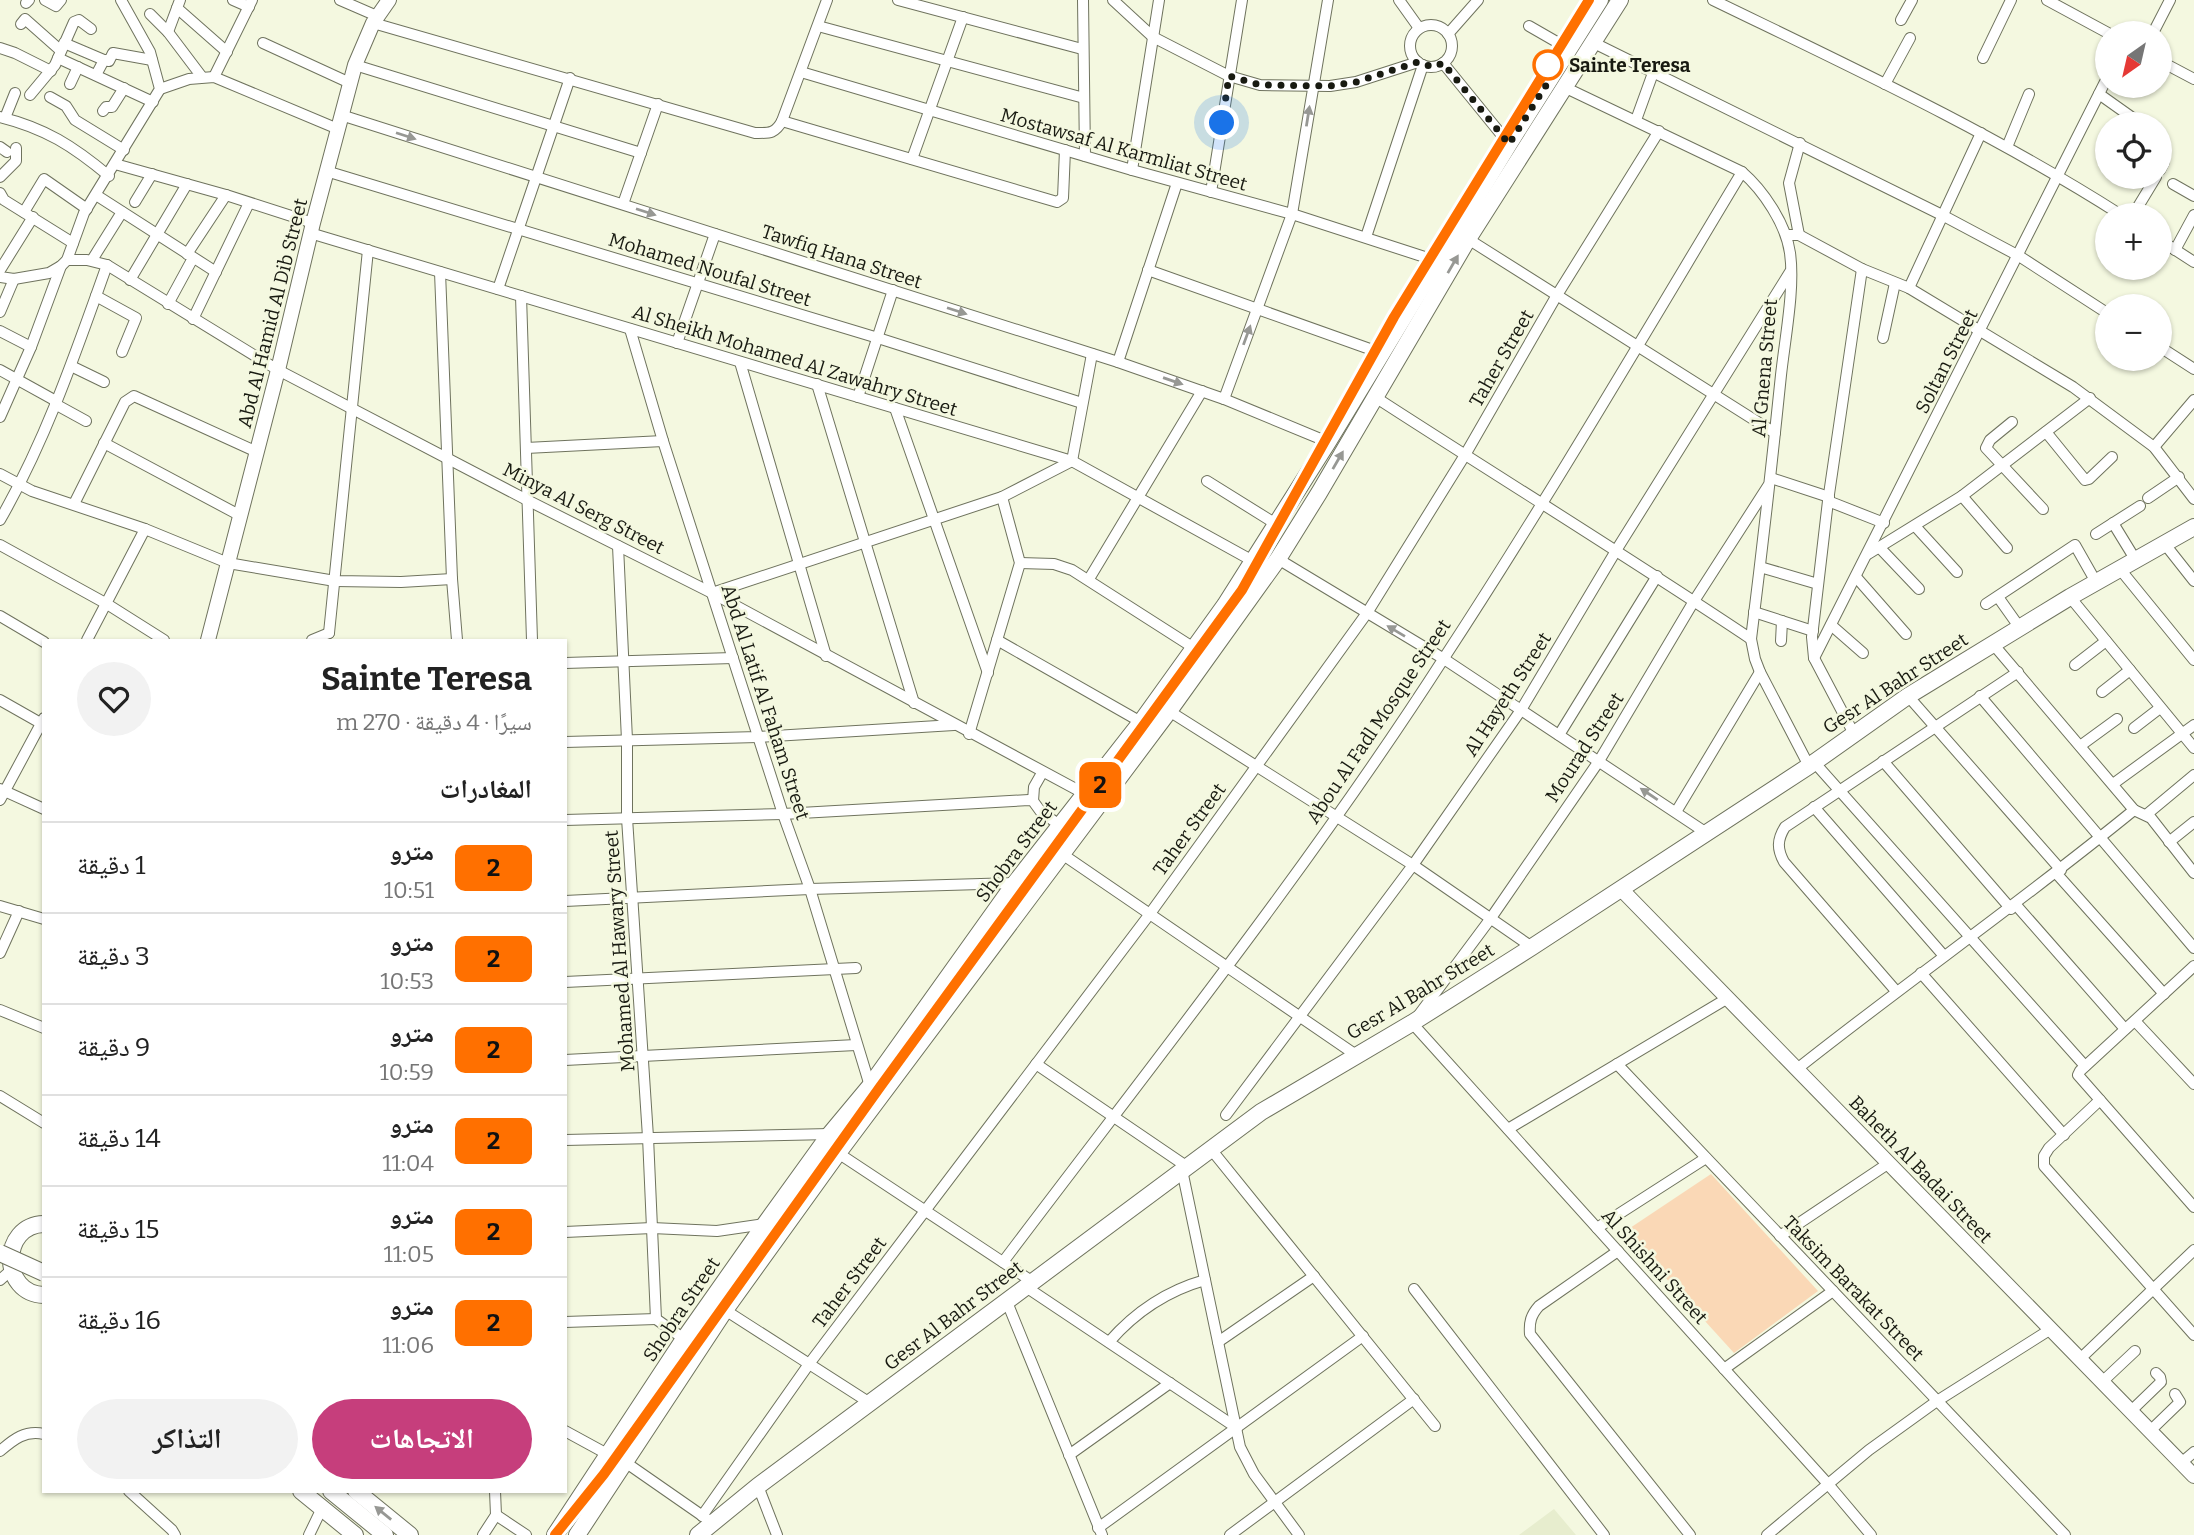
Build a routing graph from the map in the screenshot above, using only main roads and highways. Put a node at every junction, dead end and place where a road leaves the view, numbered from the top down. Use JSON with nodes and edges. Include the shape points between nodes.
{"nodes":[{"id":1,"x":1600,"y":0,"type":"edge"},
{"id":2,"x":1619,"y":0,"type":"edge"},
{"id":3,"x":1302,"y":482,"type":"junction"},
{"id":4,"x":1319,"y":494,"type":"junction"},
{"id":5,"x":1278,"y":520,"type":"junction"},
{"id":6,"x":2194,"y":527,"type":"edge"},
{"id":7,"x":1298,"y":528,"type":"junction"},
{"id":8,"x":42,"y":1224,"type":"edge"},
{"id":9,"x":3,"y":1261,"type":"edge"},
{"id":10,"x":42,"y":1272,"type":"edge"},
{"id":11,"x":42,"y":1294,"type":"edge"},
{"id":12,"x":303,"y":1493,"type":"edge"},
{"id":13,"x":333,"y":1493,"type":"edge"},
{"id":14,"x":358,"y":1493,"type":"edge"},
{"id":15,"x":355,"y":1535,"type":"edge"},
{"id":16,"x":384,"y":1535,"type":"edge"},
{"id":17,"x":410,"y":1535,"type":"edge"},
{"id":18,"x":555,"y":1535,"type":"edge"},
{"id":19,"x":577,"y":1535,"type":"edge"},
{"id":20,"x":698,"y":1535,"type":"edge"}],
"edges":[{"from":1,"to":3,"type":"main road","name":"Shobra Street"},
{"from":4,"to":2,"type":"main road","name":"Shobra Street","one_way":true,"via":[[1468,239]]},
{"from":3,"to":4,"type":"main road"},
{"from":3,"to":5,"type":"main road","name":"Shobra Street"},
{"from":4,"to":7,"type":"main road","name":"Shobra Street"},
{"from":5,"to":7,"type":"main road","via":[[1291,518]]},
{"from":5,"to":18,"type":"main road","name":"Shobra Street","via":[[1225,605],[1141,722],[1016,883],[765,1224]]},
{"from":6,"to":20,"type":"main road","name":"Gesr Al Bahr Street","via":[[1908,696],[1532,947],[1261,1112],[758,1486],[707,1519]]},
{"from":7,"to":19,"type":"main road","name":"Shobra Street","via":[[1169,711],[725,1310]]},
{"from":8,"to":9,"type":"main road","via":[[13,1238]]},
{"from":9,"to":10,"type":"main road","bridge":true},
{"from":9,"to":11,"type":"main road","via":[[21,1288]]},
{"from":12,"to":15,"type":"main road"},
{"from":13,"to":16,"type":"main road"},
{"from":17,"to":14,"type":"main road","one_way":true}]}
